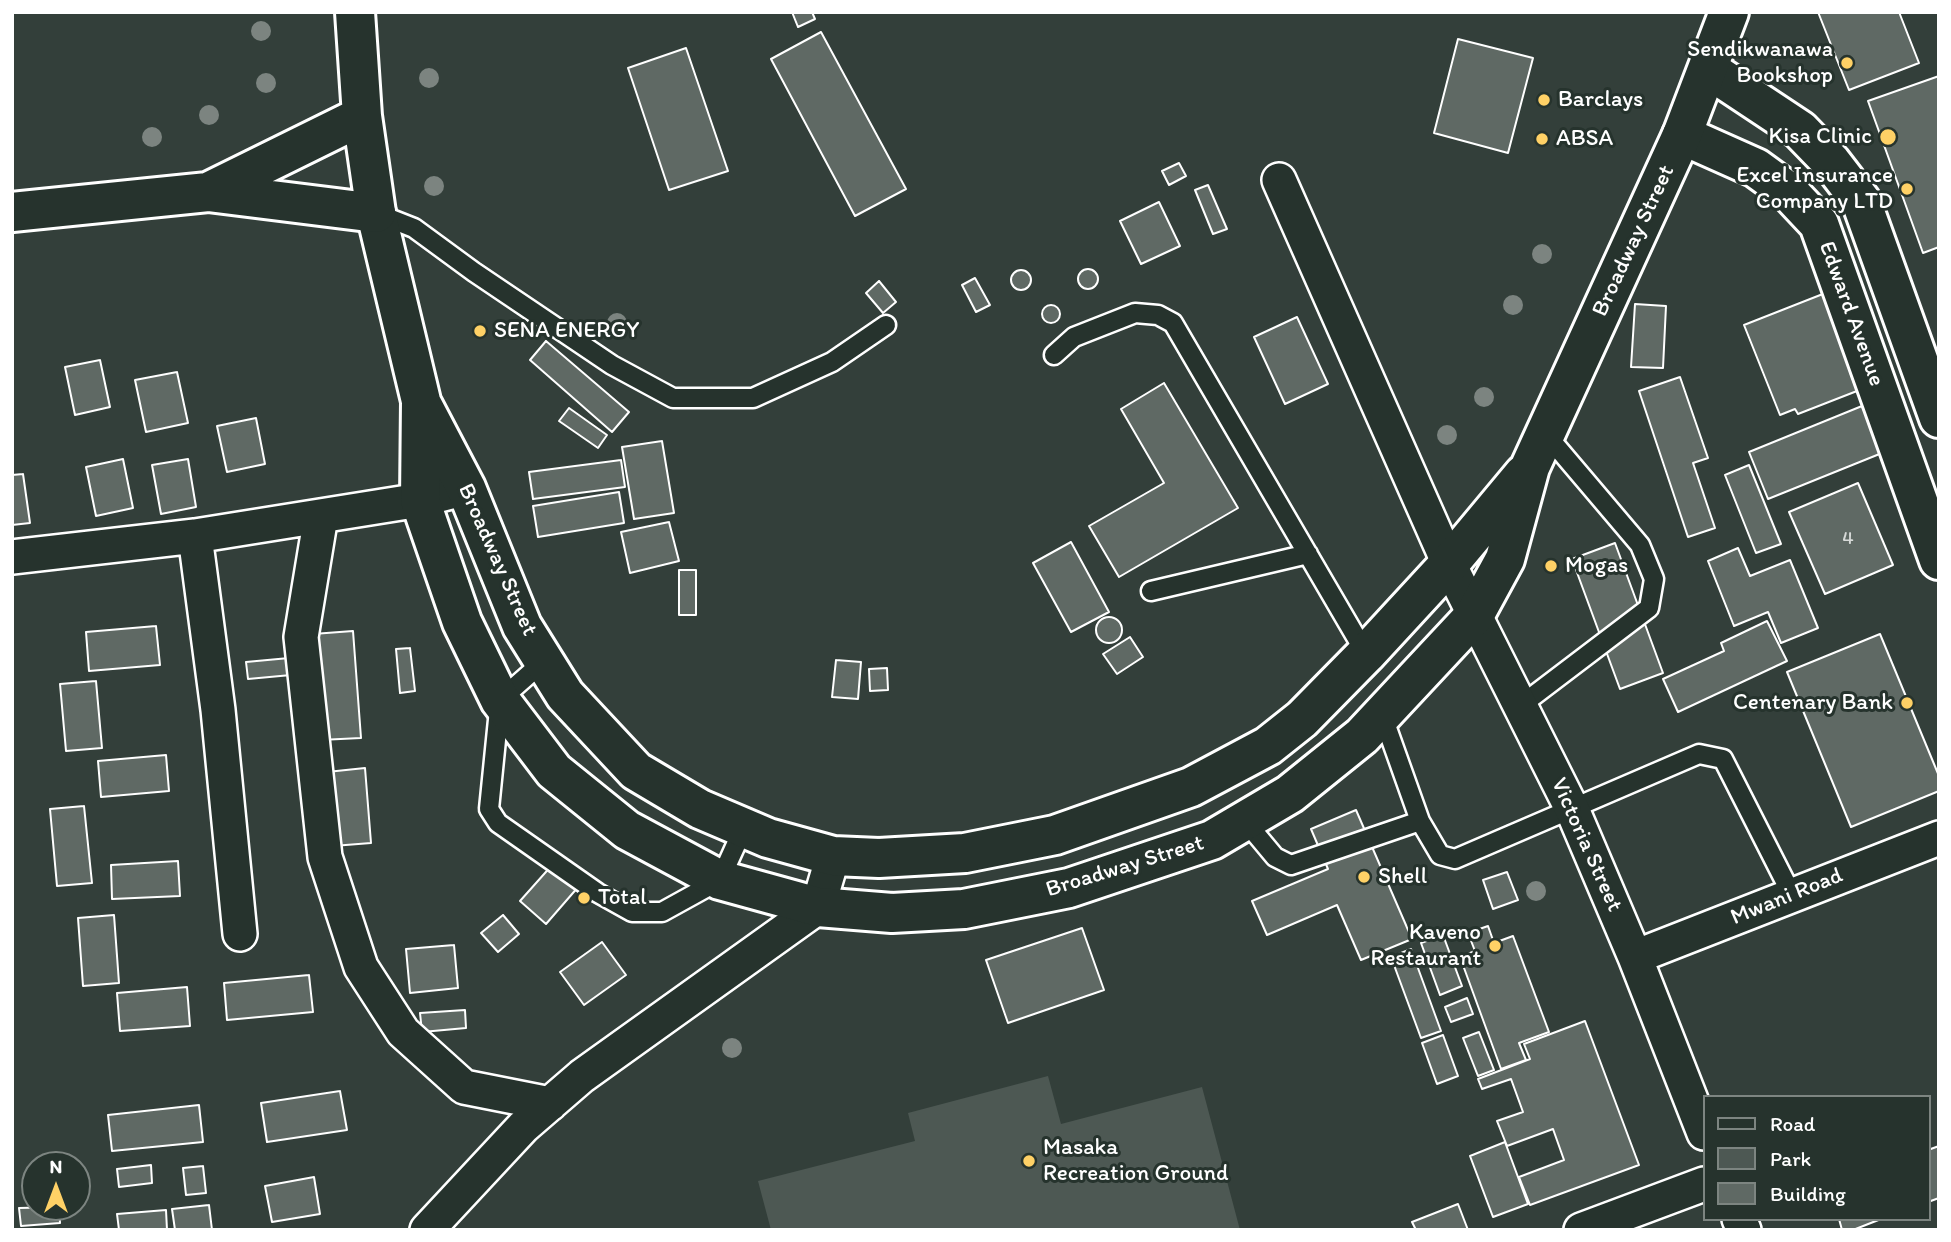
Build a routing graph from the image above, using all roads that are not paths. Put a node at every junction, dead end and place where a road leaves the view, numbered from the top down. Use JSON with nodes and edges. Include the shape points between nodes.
{"nodes":[{"id":1,"x":355,"y":12,"type":"edge"},
{"id":2,"x":1729,"y":12,"type":"edge"},
{"id":3,"x":1707,"y":69,"type":"junction"},
{"id":4,"x":362,"y":116,"type":"junction"},
{"id":5,"x":1682,"y":135,"type":"junction"},
{"id":6,"x":1279,"y":180,"type":"dead end"},
{"id":7,"x":208,"y":192,"type":"junction"},
{"id":8,"x":12,"y":212,"type":"edge"},
{"id":9,"x":376,"y":213,"type":"junction"},
{"id":10,"x":886,"y":325,"type":"dead end"},
{"id":11,"x":1054,"y":355,"type":"dead end"},
{"id":12,"x":421,"y":401,"type":"junction"},
{"id":13,"x":1939,"y":418,"type":"edge"},
{"id":14,"x":1538,"y":450,"type":"junction"},
{"id":15,"x":466,"y":488,"type":"junction"},
{"id":16,"x":420,"y":500,"type":"junction"},
{"id":17,"x":321,"y":516,"type":"junction"},
{"id":18,"x":195,"y":536,"type":"junction"},
{"id":19,"x":1308,"y":554,"type":"junction"},
{"id":20,"x":12,"y":557,"type":"edge"},
{"id":21,"x":1939,"y":560,"type":"edge"},
{"id":22,"x":1449,"y":564,"type":"junction"},
{"id":23,"x":1151,"y":591,"type":"dead end"},
{"id":24,"x":1474,"y":616,"type":"junction"},
{"id":25,"x":1366,"y":654,"type":"junction"},
{"id":26,"x":544,"y":661,"type":"junction"},
{"id":27,"x":500,"y":700,"type":"junction"},
{"id":28,"x":1520,"y":706,"type":"junction"},
{"id":29,"x":1382,"y":714,"type":"junction"},
{"id":30,"x":1191,"y":787,"type":"junction"},
{"id":31,"x":1572,"y":809,"type":"junction"},
{"id":32,"x":1245,"y":821,"type":"junction"},
{"id":33,"x":1420,"y":821,"type":"junction"},
{"id":34,"x":744,"y":827,"type":"junction"},
{"id":35,"x":1939,"y":838,"type":"edge"},
{"id":36,"x":1212,"y":840,"type":"junction"},
{"id":37,"x":834,"y":856,"type":"junction"},
{"id":38,"x":720,"y":880,"type":"junction"},
{"id":39,"x":1792,"y":895,"type":"junction"},
{"id":40,"x":818,"y":907,"type":"junction"},
{"id":41,"x":240,"y":934,"type":"dead end"},
{"id":42,"x":1635,"y":957,"type":"junction"},
{"id":43,"x":550,"y":1104,"type":"junction"},
{"id":44,"x":1702,"y":1128,"type":"edge"},
{"id":45,"x":1702,"y":1185,"type":"edge"},
{"id":46,"x":427,"y":1230,"type":"edge"},
{"id":47,"x":1581,"y":1230,"type":"edge"}],
"edges":[{"from":1,"to":4,"type":"main road","name":"Broadway Street"},
{"from":2,"to":3,"type":"main road","name":"Broadway Street"},
{"from":3,"to":5,"type":"main road","name":"Broadway Street"},
{"from":3,"to":13,"type":"main road","name":"Edward Avenue","via":[[1800,130],[1861,201]]},
{"from":4,"to":7,"type":"main road"},
{"from":4,"to":9,"type":"main road","name":"Broadway Street"},
{"from":5,"to":14,"type":"main road","name":"Broadway Street"},
{"from":5,"to":21,"type":"main road","name":"Edward Avenue","via":[[1756,168],[1789,192],[1819,224]]},
{"from":6,"to":22,"type":"street","name":"Victoria Street"},
{"from":7,"to":8,"type":"main road"},
{"from":7,"to":9,"type":"main road"},
{"from":9,"to":10,"type":"lane","via":[[414,228],[612,365],[673,398],[753,398],[832,362]]},
{"from":9,"to":12,"type":"main road","name":"Broadway Street"},
{"from":11,"to":19,"type":"lane","via":[[1074,337],[1135,313],[1158,315],[1173,323]]},
{"from":12,"to":15,"type":"main road","name":"Broadway Street"},
{"from":12,"to":16,"type":"main road","name":"Broadway Street"},
{"from":14,"to":22,"type":"main road","name":"Broadway Street"},
{"from":14,"to":24,"type":"main road","name":"Broadway Street","via":[[1506,559]]},
{"from":14,"to":28,"type":"lane","via":[[1640,545],[1654,579],[1650,608]]},
{"from":15,"to":16,"type":"street"},
{"from":15,"to":26,"type":"main road","name":"Broadway Street","via":[[522,626]]},
{"from":16,"to":17,"type":"street"},
{"from":16,"to":27,"type":"main road","name":"Broadway Street","via":[[462,622]]},
{"from":17,"to":18,"type":"street"},
{"from":17,"to":43,"type":"street","via":[[300,637],[325,857],[361,967],[403,1032],[464,1087]]},
{"from":18,"to":20,"type":"street"},
{"from":18,"to":41,"type":"street"},
{"from":19,"to":23,"type":"lane"},
{"from":19,"to":25,"type":"lane"},
{"from":22,"to":24,"type":"street","name":"Victoria Street"},
{"from":22,"to":25,"type":"main road","name":"Broadway Street"},
{"from":24,"to":28,"type":"street","name":"Victoria Street"},
{"from":24,"to":29,"type":"main road","name":"Broadway Street"},
{"from":25,"to":30,"type":"main road","name":"Broadway Street","via":[[1302,719],[1268,746]]},
{"from":26,"to":27,"type":"lane"},
{"from":26,"to":34,"type":"main road","name":"Broadway Street","via":[[565,695],[636,771],[700,809]]},
{"from":27,"to":38,"type":"main road","name":"Broadway Street","via":[[554,771],[627,831]]},
{"from":27,"to":38,"type":"lane","via":[[489,809],[498,823],[632,912],[662,912]]},
{"from":28,"to":31,"type":"street","name":"Victoria Street"},
{"from":29,"to":32,"type":"main road","name":"Broadway Street","via":[[1290,794]]},
{"from":29,"to":33,"type":"lane"},
{"from":30,"to":36,"type":"main road"},
{"from":30,"to":37,"type":"main road","name":"Broadway Street","via":[[1055,835],[965,853]]},
{"from":31,"to":33,"type":"lane","via":[[1455,859],[1440,855]]},
{"from":31,"to":39,"type":"lane","via":[[1699,754],[1723,759]]},
{"from":31,"to":42,"type":"street","name":"Victoria Street"},
{"from":32,"to":33,"type":"lane","via":[[1275,857],[1291,865]]},
{"from":32,"to":36,"type":"main road","name":"Broadway Street"},
{"from":34,"to":37,"type":"main road","name":"Broadway Street"},
{"from":34,"to":38,"type":"lane"},
{"from":35,"to":39,"type":"street","name":"Mwani Road"},
{"from":36,"to":40,"type":"main road","name":"Broadway Street","via":[[1069,888],[964,909],[891,913]]},
{"from":37,"to":40,"type":"street"},
{"from":38,"to":40,"type":"main road","name":"Broadway Street"},
{"from":39,"to":42,"type":"street","name":"Mwani Road"},
{"from":40,"to":43,"type":"street","via":[[582,1076]]},
{"from":42,"to":44,"type":"street","name":"Victoria Street"},
{"from":43,"to":46,"type":"street"},
{"from":45,"to":47,"type":"street"}]}
